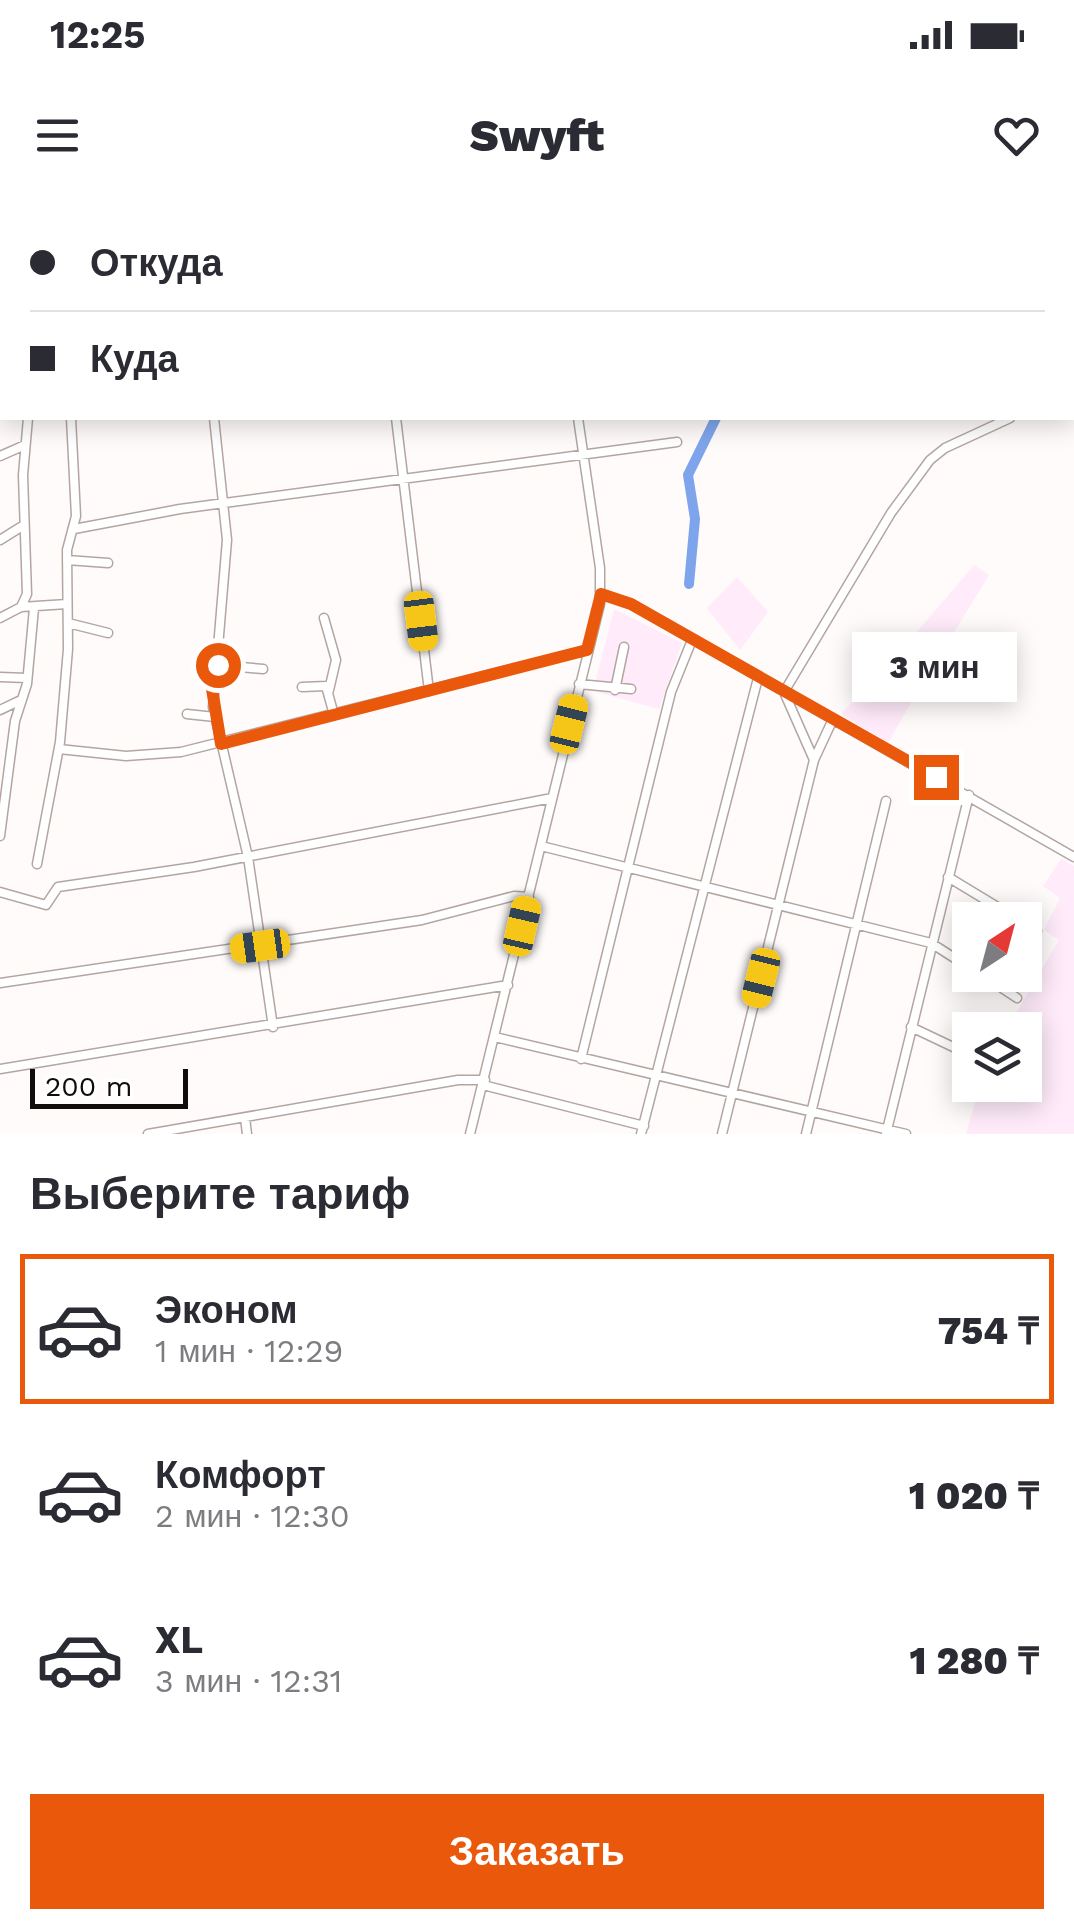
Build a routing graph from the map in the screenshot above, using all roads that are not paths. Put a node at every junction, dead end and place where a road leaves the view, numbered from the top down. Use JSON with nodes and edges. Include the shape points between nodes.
{"nodes":[{"id":1,"x":28,"y":420,"type":"edge"},
{"id":2,"x":72,"y":420,"type":"edge"},
{"id":3,"x":214,"y":420,"type":"edge"},
{"id":4,"x":396,"y":420,"type":"edge"},
{"id":5,"x":578,"y":420,"type":"edge"},
{"id":6,"x":1006,"y":420,"type":"edge"},
{"id":7,"x":676,"y":442,"type":"dead end"},
{"id":8,"x":25,"y":446,"type":"junction"},
{"id":9,"x":583,"y":455,"type":"junction"},
{"id":10,"x":0,"y":456,"type":"edge"},
{"id":11,"x":404,"y":481,"type":"junction"},
{"id":12,"x":224,"y":505,"type":"junction"},
{"id":13,"x":24,"y":525,"type":"junction"},
{"id":14,"x":74,"y":528,"type":"junction"},
{"id":15,"x":0,"y":540,"type":"edge"},
{"id":16,"x":67,"y":560,"type":"junction"},
{"id":17,"x":108,"y":563,"type":"dead end"},
{"id":18,"x":601,"y":594,"type":"junction"},
{"id":19,"x":67,"y":604,"type":"junction"},
{"id":20,"x":21,"y":607,"type":"junction"},
{"id":21,"x":34,"y":608,"type":"junction"},
{"id":22,"x":0,"y":618,"type":"edge"},
{"id":23,"x":324,"y":618,"type":"dead end"},
{"id":24,"x":68,"y":623,"type":"junction"},
{"id":25,"x":108,"y":633,"type":"dead end"},
{"id":26,"x":692,"y":640,"type":"junction"},
{"id":27,"x":624,"y":647,"type":"dead end"},
{"id":28,"x":587,"y":650,"type":"junction"},
{"id":29,"x":218,"y":665,"type":"junction"},
{"id":30,"x":262,"y":670,"type":"dead end"},
{"id":31,"x":0,"y":676,"type":"edge"},
{"id":32,"x":27,"y":678,"type":"junction"},
{"id":33,"x":758,"y":678,"type":"junction"},
{"id":34,"x":578,"y":684,"type":"junction"},
{"id":35,"x":302,"y":688,"type":"dead end"},
{"id":36,"x":329,"y":690,"type":"junction"},
{"id":37,"x":615,"y":690,"type":"junction"},
{"id":38,"x":632,"y":690,"type":"dead end"},
{"id":39,"x":429,"y":691,"type":"junction"},
{"id":40,"x":784,"y":692,"type":"junction"},
{"id":41,"x":21,"y":700,"type":"junction"},
{"id":42,"x":0,"y":710,"type":"edge"},
{"id":43,"x":187,"y":714,"type":"dead end"},
{"id":44,"x":334,"y":715,"type":"junction"},
{"id":45,"x":215,"y":716,"type":"junction"},
{"id":46,"x":833,"y":719,"type":"junction"},
{"id":47,"x":221,"y":744,"type":"junction"},
{"id":48,"x":59,"y":749,"type":"junction"},
{"id":49,"x":814,"y":760,"type":"junction"},
{"id":50,"x":4,"y":791,"type":"edge"},
{"id":51,"x":969,"y":795,"type":"junction"},
{"id":52,"x":552,"y":798,"type":"junction"},
{"id":53,"x":886,"y":802,"type":"dead end"},
{"id":54,"x":0,"y":836,"type":"edge"},
{"id":55,"x":541,"y":846,"type":"junction"},
{"id":56,"x":248,"y":857,"type":"junction"},
{"id":57,"x":1074,"y":857,"type":"edge"},
{"id":58,"x":36,"y":864,"type":"dead end"},
{"id":59,"x":629,"y":867,"type":"junction"},
{"id":60,"x":948,"y":877,"type":"junction"},
{"id":61,"x":704,"y":886,"type":"junction"},
{"id":62,"x":0,"y":892,"type":"edge"},
{"id":63,"x":529,"y":897,"type":"junction"},
{"id":64,"x":780,"y":902,"type":"junction"},
{"id":65,"x":989,"y":902,"type":"edge"},
{"id":66,"x":856,"y":924,"type":"junction"},
{"id":67,"x":931,"y":943,"type":"junction"},
{"id":68,"x":260,"y":946,"type":"junction"},
{"id":69,"x":952,"y":956,"type":"edge"},
{"id":70,"x":0,"y":983,"type":"edge"},
{"id":71,"x":508,"y":986,"type":"junction"},
{"id":72,"x":1009,"y":992,"type":"edge"},
{"id":73,"x":1018,"y":998,"type":"dead end"},
{"id":74,"x":911,"y":1026,"type":"junction"},
{"id":75,"x":272,"y":1027,"type":"junction"},
{"id":76,"x":495,"y":1037,"type":"junction"},
{"id":77,"x":952,"y":1045,"type":"edge"},
{"id":78,"x":581,"y":1059,"type":"junction"},
{"id":79,"x":0,"y":1069,"type":"edge"},
{"id":80,"x":655,"y":1076,"type":"junction"},
{"id":81,"x":484,"y":1082,"type":"junction"},
{"id":82,"x":733,"y":1094,"type":"junction"},
{"id":83,"x":812,"y":1112,"type":"junction"},
{"id":84,"x":245,"y":1118,"type":"junction"},
{"id":85,"x":642,"y":1130,"type":"edge"},
{"id":86,"x":886,"y":1132,"type":"edge"},
{"id":87,"x":148,"y":1134,"type":"edge"},
{"id":88,"x":247,"y":1134,"type":"edge"},
{"id":89,"x":470,"y":1134,"type":"edge"},
{"id":90,"x":722,"y":1134,"type":"edge"},
{"id":91,"x":806,"y":1134,"type":"edge"},
{"id":92,"x":906,"y":1134,"type":"edge"}],
"edges":[{"from":1,"to":8,"type":"street"},
{"from":2,"to":14,"type":"street"},
{"from":3,"to":12,"type":"street"},
{"from":4,"to":11,"type":"street"},
{"from":5,"to":9,"type":"street"},
{"from":6,"to":40,"type":"street","via":[[930,460]]},
{"from":7,"to":9,"type":"street"},
{"from":8,"to":10,"type":"street"},
{"from":8,"to":13,"type":"street"},
{"from":9,"to":11,"type":"street"},
{"from":9,"to":18,"type":"street"},
{"from":11,"to":12,"type":"street"},
{"from":11,"to":39,"type":"street"},
{"from":12,"to":14,"type":"street"},
{"from":12,"to":29,"type":"street","via":[[227,561]]},
{"from":13,"to":15,"type":"street"},
{"from":13,"to":20,"type":"street"},
{"from":14,"to":16,"type":"street"},
{"from":16,"to":17,"type":"street"},
{"from":16,"to":19,"type":"street"},
{"from":18,"to":26,"type":"street"},
{"from":18,"to":28,"type":"street"},
{"from":19,"to":21,"type":"street"},
{"from":19,"to":24,"type":"street"},
{"from":20,"to":21,"type":"street"},
{"from":20,"to":22,"type":"street"},
{"from":21,"to":32,"type":"street"},
{"from":23,"to":36,"type":"street","via":[[336,660]]},
{"from":24,"to":25,"type":"street"},
{"from":24,"to":48,"type":"street"},
{"from":26,"to":33,"type":"street"},
{"from":26,"to":59,"type":"street","via":[[671,692]]},
{"from":27,"to":37,"type":"street"},
{"from":28,"to":34,"type":"street"},
{"from":28,"to":39,"type":"street"},
{"from":29,"to":30,"type":"street"},
{"from":29,"to":45,"type":"street"},
{"from":31,"to":32,"type":"street"},
{"from":32,"to":41,"type":"street"},
{"from":33,"to":40,"type":"street"},
{"from":33,"to":61,"type":"street"},
{"from":34,"to":37,"type":"street"},
{"from":34,"to":52,"type":"street"},
{"from":35,"to":36,"type":"street"},
{"from":36,"to":44,"type":"street"},
{"from":37,"to":38,"type":"street"},
{"from":39,"to":44,"type":"street"},
{"from":40,"to":46,"type":"street"},
{"from":40,"to":49,"type":"street"},
{"from":41,"to":42,"type":"street"},
{"from":41,"to":50,"type":"street"},
{"from":43,"to":45,"type":"street"},
{"from":44,"to":47,"type":"street"},
{"from":45,"to":47,"type":"street"},
{"from":46,"to":49,"type":"street"},
{"from":46,"to":51,"type":"street"},
{"from":47,"to":48,"type":"street","via":[[156,756]]},
{"from":47,"to":56,"type":"street"},
{"from":48,"to":58,"type":"street"},
{"from":49,"to":64,"type":"street"},
{"from":50,"to":54,"type":"street"},
{"from":51,"to":57,"type":"street"},
{"from":51,"to":60,"type":"street"},
{"from":52,"to":55,"type":"street"},
{"from":52,"to":56,"type":"street"},
{"from":53,"to":66,"type":"street"},
{"from":55,"to":59,"type":"street"},
{"from":55,"to":63,"type":"street"},
{"from":56,"to":62,"type":"street","via":[[58,887],[46,905]]},
{"from":56,"to":68,"type":"street"},
{"from":59,"to":61,"type":"street"},
{"from":59,"to":78,"type":"street"},
{"from":60,"to":65,"type":"street"},
{"from":60,"to":67,"type":"street"},
{"from":61,"to":64,"type":"street"},
{"from":61,"to":80,"type":"street"},
{"from":63,"to":68,"type":"street"},
{"from":63,"to":71,"type":"street"},
{"from":64,"to":66,"type":"street"},
{"from":64,"to":82,"type":"street"},
{"from":66,"to":67,"type":"street"},
{"from":66,"to":83,"type":"street"},
{"from":67,"to":69,"type":"street"},
{"from":67,"to":74,"type":"street"},
{"from":68,"to":70,"type":"street"},
{"from":68,"to":75,"type":"street"},
{"from":71,"to":75,"type":"street"},
{"from":71,"to":76,"type":"street"},
{"from":72,"to":73,"type":"street"},
{"from":74,"to":77,"type":"street"},
{"from":74,"to":86,"type":"street"},
{"from":75,"to":79,"type":"street"},
{"from":76,"to":78,"type":"street"},
{"from":76,"to":81,"type":"street"},
{"from":78,"to":80,"type":"street"},
{"from":80,"to":82,"type":"street"},
{"from":80,"to":85,"type":"street"},
{"from":81,"to":84,"type":"street","via":[[458,1080]]},
{"from":81,"to":85,"type":"street"},
{"from":81,"to":89,"type":"street"},
{"from":82,"to":83,"type":"street"},
{"from":82,"to":90,"type":"street"},
{"from":83,"to":86,"type":"street"},
{"from":83,"to":91,"type":"street"},
{"from":84,"to":87,"type":"street"},
{"from":84,"to":88,"type":"street"},
{"from":86,"to":92,"type":"street"}]}
